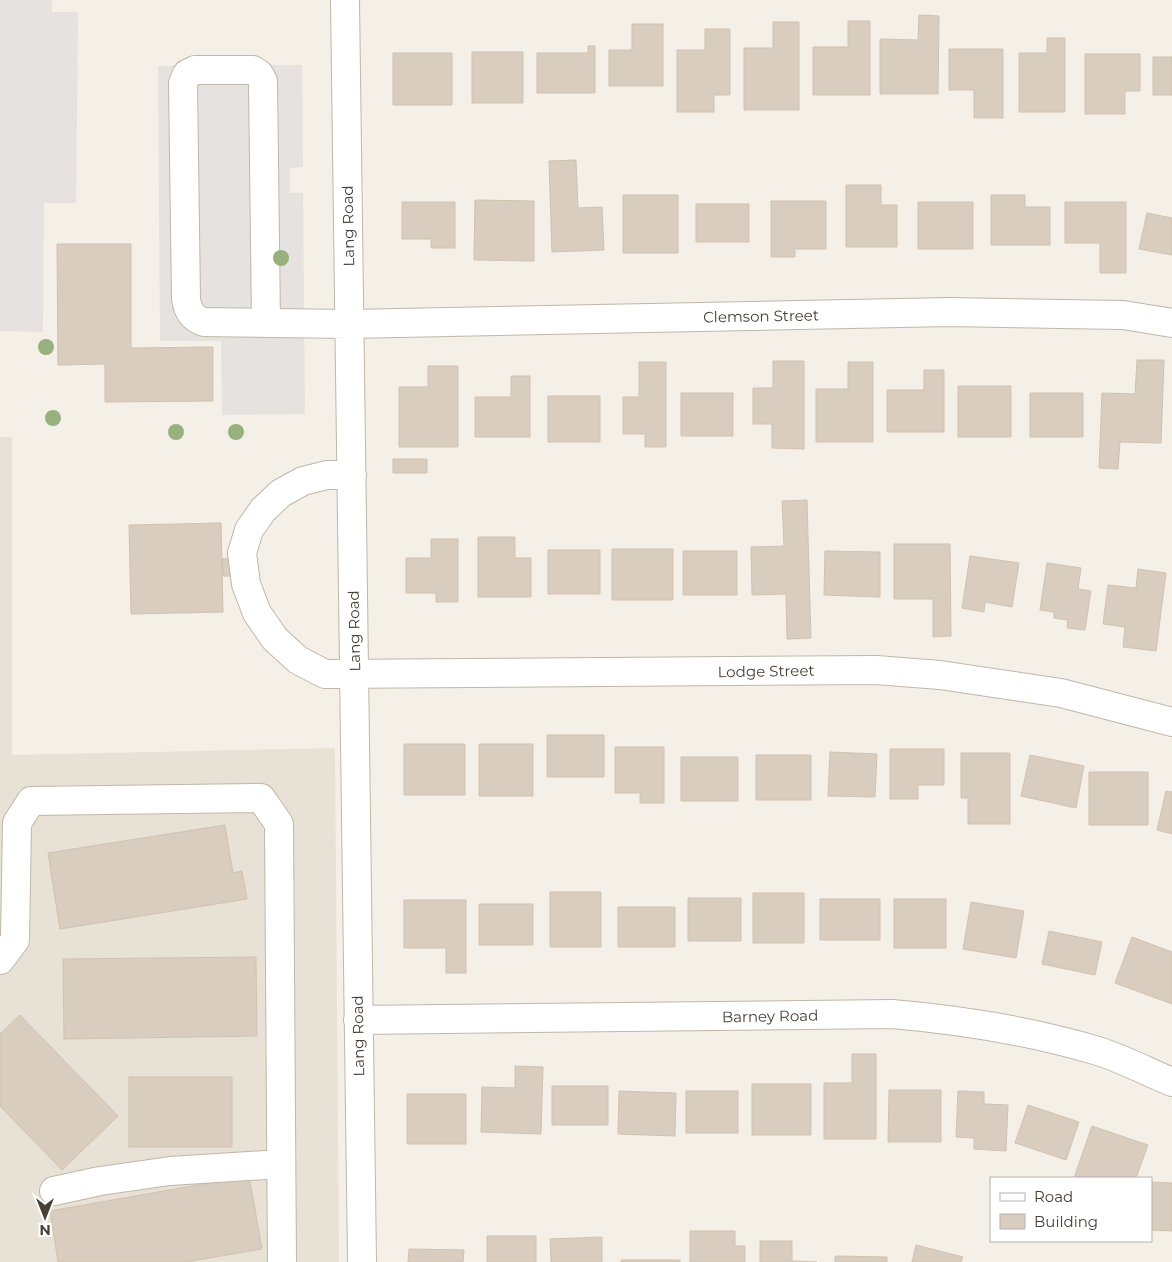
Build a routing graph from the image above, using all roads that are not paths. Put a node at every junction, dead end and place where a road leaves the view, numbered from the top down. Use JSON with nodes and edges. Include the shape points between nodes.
{"nodes":[{"id":1,"x":345,"y":0,"type":"edge"},
{"id":2,"x":266,"y":323,"type":"junction"},
{"id":3,"x":1172,"y":323,"type":"edge"},
{"id":4,"x":350,"y":324,"type":"junction"},
{"id":5,"x":352,"y":475,"type":"junction"},
{"id":6,"x":354,"y":675,"type":"junction"},
{"id":7,"x":1172,"y":722,"type":"edge"},
{"id":8,"x":0,"y":960,"type":"edge"},
{"id":9,"x":358,"y":1020,"type":"junction"},
{"id":10,"x":1172,"y":1082,"type":"edge"},
{"id":11,"x":282,"y":1164,"type":"junction"},
{"id":12,"x":54,"y":1191,"type":"dead end"},
{"id":13,"x":282,"y":1262,"type":"edge"},
{"id":14,"x":362,"y":1262,"type":"edge"}],
"edges":[{"from":1,"to":4,"type":"street","name":"Lang Road"},
{"from":2,"to":2,"type":"street","name":"Clemson Street","via":[[204,322],[197,320],[187,308],[183,95],[187,74],[195,70],[253,70],[263,81]]},
{"from":2,"to":4,"type":"street","name":"Clemson Street"},
{"from":3,"to":4,"type":"street","name":"Clemson Street","via":[[1124,315],[950,312]]},
{"from":4,"to":5,"type":"street","name":"Lang Road"},
{"from":5,"to":6,"type":"street","name":"Lang Road"},
{"from":5,"to":6,"type":"street","name":"Lodge Street","via":[[327,475],[303,481],[282,493],[254,523],[242,554],[246,584],[254,606],[275,639],[298,660],[325,674]]},
{"from":6,"to":7,"type":"street","name":"Lodge Street","via":[[876,670],[940,675],[1061,693]]},
{"from":6,"to":9,"type":"street","name":"Lang Road"},
{"from":8,"to":11,"type":"street","via":[[15,940],[18,823],[31,801],[261,798],[280,824]]},
{"from":9,"to":10,"type":"street","name":"Barney Road","via":[[892,1014],[1019,1031],[1099,1052]]},
{"from":9,"to":14,"type":"street","name":"Lang Road"},
{"from":11,"to":12,"type":"street","via":[[170,1171]]},
{"from":11,"to":13,"type":"street"}]}
